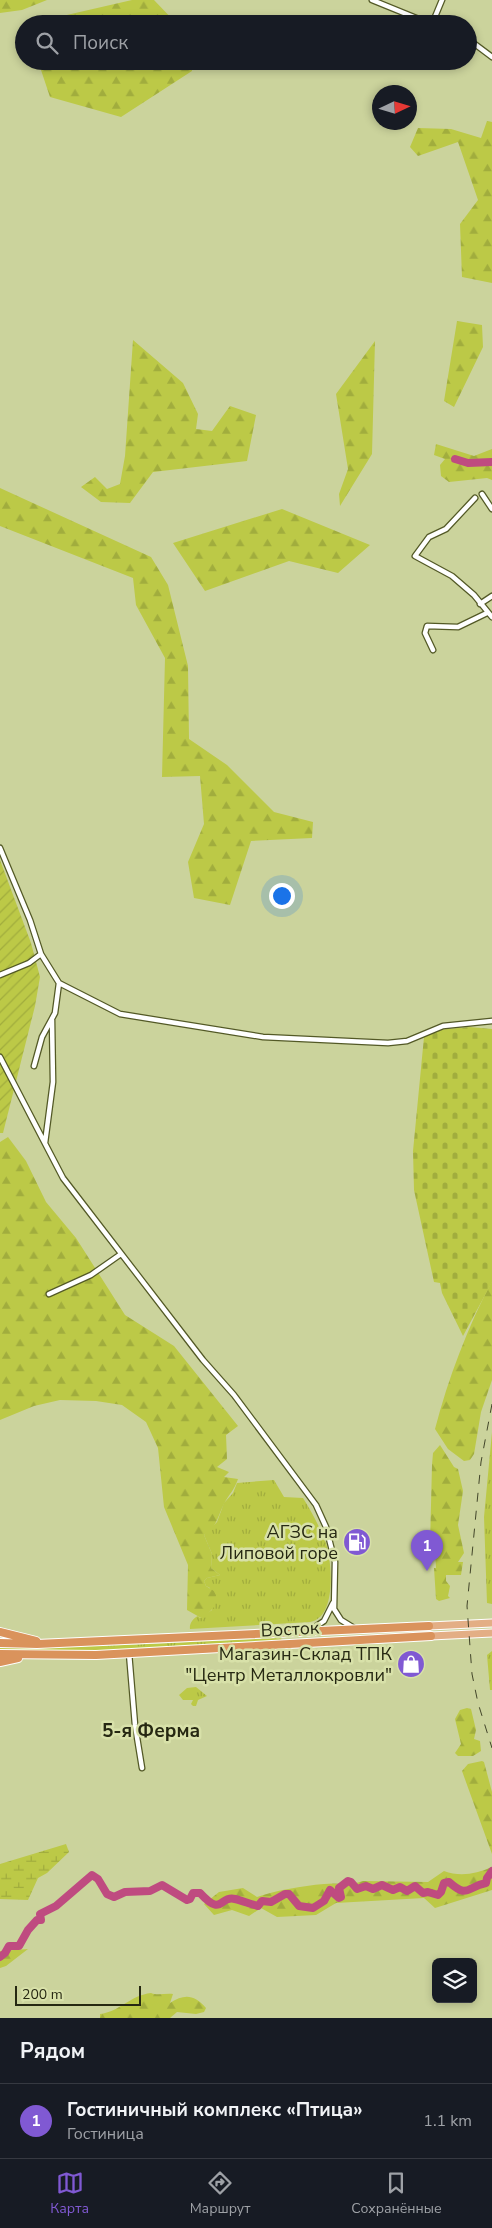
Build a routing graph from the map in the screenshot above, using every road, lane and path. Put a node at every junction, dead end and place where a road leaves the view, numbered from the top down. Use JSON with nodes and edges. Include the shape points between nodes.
{"nodes":[{"id":1,"x":372,"y":0,"type":"edge"},
{"id":2,"x":442,"y":0,"type":"edge"},
{"id":3,"x":410,"y":15,"type":"edge"},
{"id":4,"x":436,"y":15,"type":"edge"},
{"id":5,"x":477,"y":46,"type":"edge"},
{"id":6,"x":492,"y":58,"type":"edge"},
{"id":7,"x":482,"y":494,"type":"dead end"},
{"id":8,"x":475,"y":498,"type":"dead end"},
{"id":9,"x":492,"y":509,"type":"edge"},
{"id":10,"x":492,"y":596,"type":"edge"},
{"id":11,"x":480,"y":604,"type":"junction"},
{"id":12,"x":487,"y":613,"type":"junction"},
{"id":13,"x":492,"y":617,"type":"edge"},
{"id":14,"x":433,"y":650,"type":"dead end"},
{"id":15,"x":0,"y":848,"type":"edge"},
{"id":16,"x":41,"y":954,"type":"junction"},
{"id":17,"x":0,"y":975,"type":"edge"},
{"id":18,"x":59,"y":983,"type":"junction"},
{"id":19,"x":52,"y":1020,"type":"junction"},
{"id":20,"x":492,"y":1021,"type":"edge"},
{"id":21,"x":0,"y":1057,"type":"edge"},
{"id":22,"x":34,"y":1066,"type":"dead end"},
{"id":23,"x":44,"y":1144,"type":"junction"},
{"id":24,"x":121,"y":1254,"type":"junction"},
{"id":25,"x":49,"y":1294,"type":"dead end"},
{"id":26,"x":334,"y":1602,"type":"junction"},
{"id":27,"x":492,"y":1623,"type":"edge"},
{"id":28,"x":429,"y":1626,"type":"joint"},
{"id":29,"x":357,"y":1629,"type":"junction"},
{"id":30,"x":306,"y":1631,"type":"junction"},
{"id":31,"x":0,"y":1632,"type":"edge"},
{"id":32,"x":492,"y":1633,"type":"edge"},
{"id":33,"x":431,"y":1636,"type":"joint"},
{"id":34,"x":0,"y":1643,"type":"edge"},
{"id":35,"x":48,"y":1643,"type":"junction"},
{"id":36,"x":129,"y":1653,"type":"junction"},
{"id":37,"x":0,"y":1654,"type":"edge"},
{"id":38,"x":40,"y":1655,"type":"junction"},
{"id":39,"x":0,"y":1662,"type":"edge"},
{"id":40,"x":142,"y":1768,"type":"dead end"}],
"edges":[{"from":1,"to":3,"type":"street"},
{"from":2,"to":4,"type":"street"},
{"from":5,"to":6,"type":"street"},
{"from":7,"to":9,"type":"street"},
{"from":8,"to":11,"type":"street","via":[[446,529],[429,536],[415,556],[452,576]]},
{"from":10,"to":11,"type":"street"},
{"from":11,"to":12,"type":"street"},
{"from":12,"to":13,"type":"street"},
{"from":12,"to":14,"type":"street","via":[[458,627],[427,626],[424,633]]},
{"from":15,"to":16,"type":"street"},
{"from":16,"to":17,"type":"street","via":[[29,963]]},
{"from":16,"to":18,"type":"street"},
{"from":18,"to":19,"type":"street"},
{"from":18,"to":20,"type":"street","via":[[120,1014],[312,1041],[388,1043],[407,1040],[443,1026]]},
{"from":19,"to":22,"type":"street","via":[[42,1036]]},
{"from":19,"to":23,"type":"street","via":[[52,1082]]},
{"from":21,"to":23,"type":"street"},
{"from":23,"to":24,"type":"street","via":[[63,1178]]},
{"from":24,"to":25,"type":"street","via":[[91,1275]]},
{"from":24,"to":26,"type":"street","via":[[316,1505],[326,1527],[335,1562]]},
{"from":26,"to":29,"type":"street","via":[[334,1609],[341,1620]]},
{"from":26,"to":30,"type":"street","via":[[324,1621]]},
{"from":27,"to":28,"type":"main road"},
{"from":28,"to":29,"type":"highway","name":"Восток"},
{"from":29,"to":30,"type":"highway","name":"Восток"},
{"from":30,"to":35,"type":"highway","name":"Восток"},
{"from":31,"to":35,"type":"highway"},
{"from":32,"to":33,"type":"main road"},
{"from":33,"to":36,"type":"highway","name":"Восток"},
{"from":34,"to":35,"type":"highway","name":"Восток"},
{"from":36,"to":38,"type":"highway","name":"Восток"},
{"from":36,"to":40,"type":"street"},
{"from":37,"to":38,"type":"highway","name":"Восток"},
{"from":38,"to":39,"type":"highway"}]}
